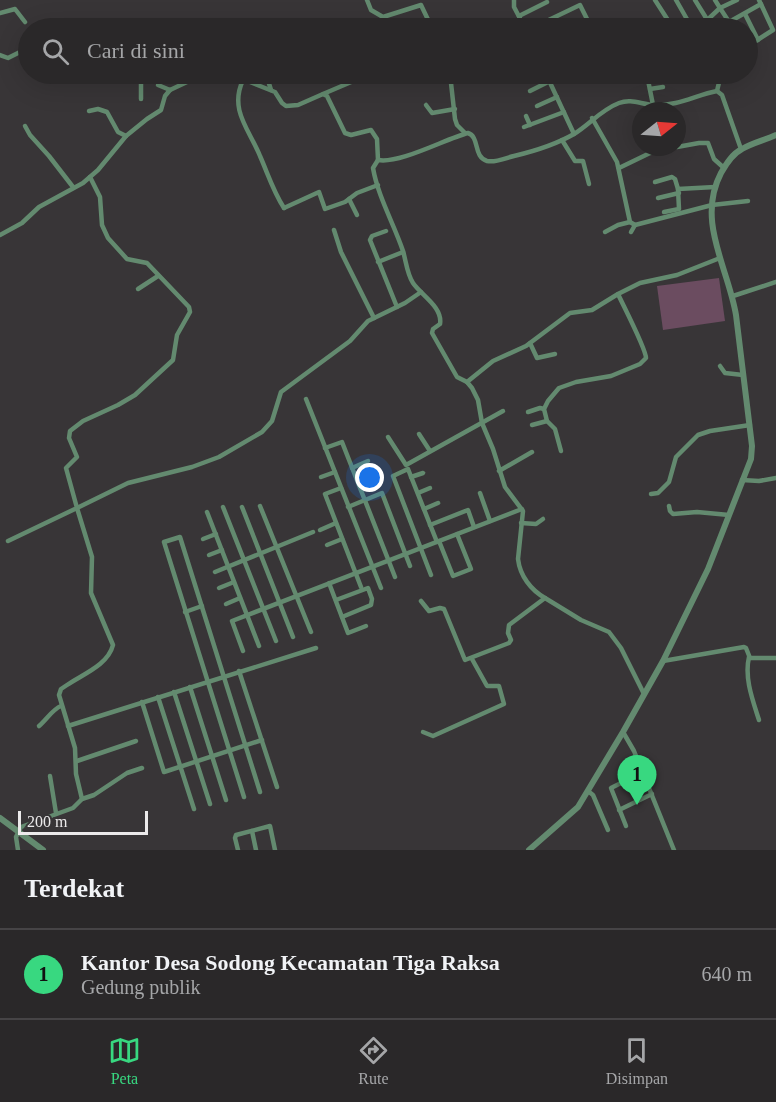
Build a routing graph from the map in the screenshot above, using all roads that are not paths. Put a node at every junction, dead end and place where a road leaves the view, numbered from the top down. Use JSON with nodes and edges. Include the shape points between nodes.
{"nodes":[{"id":1,"x":367,"y":0,"type":"edge"},
{"id":2,"x":513,"y":0,"type":"edge"},
{"id":3,"x":655,"y":0,"type":"edge"},
{"id":4,"x":676,"y":0,"type":"edge"},
{"id":5,"x":695,"y":0,"type":"edge"},
{"id":6,"x":716,"y":0,"type":"edge"},
{"id":7,"x":737,"y":0,"type":"edge"},
{"id":8,"x":547,"y":2,"type":"dead end"},
{"id":9,"x":760,"y":2,"type":"edge"},
{"id":10,"x":720,"y":8,"type":"junction"},
{"id":11,"x":0,"y":13,"type":"edge"},
{"id":12,"x":745,"y":14,"type":"junction"},
{"id":13,"x":519,"y":17,"type":"joint"},
{"id":14,"x":22,"y":18,"type":"edge"},
{"id":15,"x":427,"y":18,"type":"edge"},
{"id":16,"x":554,"y":18,"type":"edge"},
{"id":17,"x":586,"y":18,"type":"edge"},
{"id":18,"x":667,"y":18,"type":"edge"},
{"id":19,"x":686,"y":18,"type":"edge"},
{"id":20,"x":702,"y":18,"type":"edge"},
{"id":21,"x":711,"y":18,"type":"edge"},
{"id":22,"x":726,"y":18,"type":"edge"},
{"id":23,"x":740,"y":18,"type":"edge"},
{"id":24,"x":747,"y":18,"type":"edge"},
{"id":25,"x":768,"y":21,"type":"junction"},
{"id":26,"x":776,"y":21,"type":"edge"},
{"id":27,"x":758,"y":40,"type":"edge"},
{"id":28,"x":18,"y":53,"type":"edge"},
{"id":29,"x":0,"y":56,"type":"edge"},
{"id":30,"x":141,"y":84,"type":"edge"},
{"id":31,"x":183,"y":84,"type":"edge"},
{"id":32,"x":242,"y":84,"type":"edge"},
{"id":33,"x":254,"y":84,"type":"edge"},
{"id":34,"x":269,"y":84,"type":"edge"},
{"id":35,"x":346,"y":84,"type":"edge"},
{"id":36,"x":451,"y":84,"type":"edge"},
{"id":37,"x":544,"y":84,"type":"edge"},
{"id":38,"x":551,"y":84,"type":"edge"},
{"id":39,"x":649,"y":84,"type":"edge"},
{"id":40,"x":719,"y":84,"type":"edge"},
{"id":41,"x":158,"y":85,"type":"dead end"},
{"id":42,"x":663,"y":87,"type":"dead end"},
{"id":43,"x":650,"y":89,"type":"junction"},
{"id":44,"x":170,"y":90,"type":"junction"},
{"id":45,"x":271,"y":90,"type":"junction"},
{"id":46,"x":530,"y":91,"type":"dead end"},
{"id":47,"x":717,"y":91,"type":"junction"},
{"id":48,"x":323,"y":94,"type":"junction"},
{"id":49,"x":557,"y":96,"type":"junction"},
{"id":50,"x":141,"y":99,"type":"dead end"},
{"id":51,"x":638,"y":102,"type":"edge"},
{"id":52,"x":652,"y":102,"type":"edge"},
{"id":53,"x":681,"y":102,"type":"edge"},
{"id":54,"x":426,"y":105,"type":"dead end"},
{"id":55,"x":537,"y":106,"type":"dead end"},
{"id":56,"x":455,"y":109,"type":"junction"},
{"id":57,"x":89,"y":111,"type":"dead end"},
{"id":58,"x":564,"y":112,"type":"junction"},
{"id":59,"x":526,"y":116,"type":"dead end"},
{"id":60,"x":592,"y":118,"type":"junction"},
{"id":61,"x":25,"y":126,"type":"dead end"},
{"id":62,"x":465,"y":133,"type":"junction"},
{"id":63,"x":574,"y":134,"type":"junction"},
{"id":64,"x":776,"y":135,"type":"edge"},
{"id":65,"x":126,"y":136,"type":"junction"},
{"id":66,"x":562,"y":140,"type":"junction"},
{"id":67,"x":686,"y":145,"type":"edge"},
{"id":68,"x":741,"y":149,"type":"junction"},
{"id":69,"x":644,"y":156,"type":"edge"},
{"id":70,"x":378,"y":160,"type":"junction"},
{"id":71,"x":619,"y":168,"type":"junction"},
{"id":72,"x":724,"y":168,"type":"junction"},
{"id":73,"x":90,"y":177,"type":"junction"},
{"id":74,"x":655,"y":182,"type":"dead end"},
{"id":75,"x":590,"y":184,"type":"dead end"},
{"id":76,"x":378,"y":185,"type":"junction"},
{"id":77,"x":74,"y":187,"type":"junction"},
{"id":78,"x":715,"y":187,"type":"junction"},
{"id":79,"x":678,"y":191,"type":"junction"},
{"id":80,"x":658,"y":198,"type":"dead end"},
{"id":81,"x":349,"y":199,"type":"junction"},
{"id":82,"x":748,"y":201,"type":"dead end"},
{"id":83,"x":712,"y":205,"type":"junction"},
{"id":84,"x":664,"y":212,"type":"dead end"},
{"id":85,"x":357,"y":215,"type":"dead end"},
{"id":86,"x":630,"y":222,"type":"junction"},
{"id":87,"x":635,"y":225,"type":"junction"},
{"id":88,"x":334,"y":230,"type":"dead end"},
{"id":89,"x":386,"y":231,"type":"dead end"},
{"id":90,"x":605,"y":232,"type":"dead end"},
{"id":91,"x":631,"y":232,"type":"dead end"},
{"id":92,"x":0,"y":235,"type":"edge"},
{"id":93,"x":403,"y":252,"type":"junction"},
{"id":94,"x":720,"y":258,"type":"junction"},
{"id":95,"x":378,"y":262,"type":"junction"},
{"id":96,"x":158,"y":276,"type":"junction"},
{"id":97,"x":776,"y":282,"type":"edge"},
{"id":98,"x":138,"y":289,"type":"dead end"},
{"id":99,"x":421,"y":292,"type":"junction"},
{"id":100,"x":618,"y":294,"type":"junction"},
{"id":101,"x":733,"y":296,"type":"junction"},
{"id":102,"x":397,"y":307,"type":"junction"},
{"id":103,"x":374,"y":318,"type":"junction"},
{"id":104,"x":530,"y":343,"type":"junction"},
{"id":105,"x":555,"y":354,"type":"dead end"},
{"id":106,"x":720,"y":366,"type":"dead end"},
{"id":107,"x":743,"y":375,"type":"junction"},
{"id":108,"x":467,"y":382,"type":"junction"},
{"id":109,"x":306,"y":399,"type":"dead end"},
{"id":110,"x":544,"y":409,"type":"junction"},
{"id":111,"x":503,"y":411,"type":"dead end"},
{"id":112,"x":528,"y":412,"type":"dead end"},
{"id":113,"x":547,"y":421,"type":"junction"},
{"id":114,"x":482,"y":423,"type":"junction"},
{"id":115,"x":532,"y":425,"type":"dead end"},
{"id":116,"x":750,"y":425,"type":"junction"},
{"id":117,"x":419,"y":434,"type":"dead end"},
{"id":118,"x":388,"y":437,"type":"dead end"},
{"id":119,"x":325,"y":448,"type":"junction"},
{"id":120,"x":430,"y":451,"type":"junction"},
{"id":121,"x":561,"y":451,"type":"dead end"},
{"id":122,"x":532,"y":452,"type":"dead end"},
{"id":123,"x":368,"y":461,"type":"dead end"},
{"id":124,"x":352,"y":468,"type":"junction"},
{"id":125,"x":499,"y":471,"type":"junction"},
{"id":126,"x":335,"y":472,"type":"junction"},
{"id":127,"x":423,"y":472,"type":"dead end"},
{"id":128,"x":321,"y":477,"type":"dead end"},
{"id":129,"x":377,"y":477,"type":"dead end"},
{"id":130,"x":411,"y":477,"type":"junction"},
{"id":131,"x":776,"y":478,"type":"edge"},
{"id":132,"x":742,"y":480,"type":"junction"},
{"id":133,"x":359,"y":484,"type":"junction"},
{"id":134,"x":341,"y":488,"type":"junction"},
{"id":135,"x":430,"y":488,"type":"dead end"},
{"id":136,"x":418,"y":493,"type":"junction"},
{"id":137,"x":480,"y":493,"type":"dead end"},
{"id":138,"x":651,"y":494,"type":"dead end"},
{"id":139,"x":365,"y":500,"type":"junction"},
{"id":140,"x":438,"y":503,"type":"dead end"},
{"id":141,"x":261,"y":506,"type":"dead end"},
{"id":142,"x":669,"y":506,"type":"dead end"},
{"id":143,"x":223,"y":507,"type":"dead end"},
{"id":144,"x":242,"y":507,"type":"dead end"},
{"id":145,"x":330,"y":507,"type":"junction"},
{"id":146,"x":348,"y":507,"type":"junction"},
{"id":147,"x":77,"y":508,"type":"junction"},
{"id":148,"x":424,"y":509,"type":"junction"},
{"id":149,"x":522,"y":509,"type":"junction"},
{"id":150,"x":322,"y":510,"type":"dead end"},
{"id":151,"x":207,"y":512,"type":"dead end"},
{"id":152,"x":729,"y":515,"type":"junction"},
{"id":153,"x":543,"y":519,"type":"dead end"},
{"id":154,"x":490,"y":521,"type":"junction"},
{"id":155,"x":521,"y":523,"type":"junction"},
{"id":156,"x":336,"y":524,"type":"junction"},
{"id":157,"x":430,"y":525,"type":"junction"},
{"id":158,"x":474,"y":527,"type":"junction"},
{"id":159,"x":320,"y":530,"type":"dead end"},
{"id":160,"x":314,"y":532,"type":"dead end"},
{"id":161,"x":216,"y":534,"type":"junction"},
{"id":162,"x":457,"y":534,"type":"junction"},
{"id":163,"x":203,"y":539,"type":"dead end"},
{"id":164,"x":342,"y":539,"type":"junction"},
{"id":165,"x":9,"y":540,"type":"dead end"},
{"id":166,"x":438,"y":541,"type":"junction"},
{"id":167,"x":327,"y":545,"type":"dead end"},
{"id":168,"x":277,"y":547,"type":"junction"},
{"id":169,"x":421,"y":548,"type":"junction"},
{"id":170,"x":222,"y":550,"type":"junction"},
{"id":171,"x":260,"y":554,"type":"junction"},
{"id":172,"x":405,"y":554,"type":"junction"},
{"id":173,"x":209,"y":555,"type":"dead end"},
{"id":174,"x":244,"y":560,"type":"junction"},
{"id":175,"x":389,"y":560,"type":"junction"},
{"id":176,"x":228,"y":566,"type":"junction"},
{"id":177,"x":410,"y":566,"type":"dead end"},
{"id":178,"x":372,"y":567,"type":"junction"},
{"id":179,"x":214,"y":572,"type":"dead end"},
{"id":180,"x":356,"y":573,"type":"junction"},
{"id":181,"x":431,"y":575,"type":"dead end"},
{"id":182,"x":395,"y":577,"type":"dead end"},
{"id":183,"x":234,"y":582,"type":"junction"},
{"id":184,"x":329,"y":583,"type":"junction"},
{"id":185,"x":361,"y":587,"type":"dead end"},
{"id":186,"x":219,"y":588,"type":"dead end"},
{"id":187,"x":381,"y":588,"type":"dead end"},
{"id":188,"x":296,"y":596,"type":"junction"},
{"id":189,"x":240,"y":598,"type":"junction"},
{"id":190,"x":545,"y":598,"type":"junction"},
{"id":191,"x":336,"y":600,"type":"junction"},
{"id":192,"x":421,"y":601,"type":"dead end"},
{"id":193,"x":279,"y":602,"type":"junction"},
{"id":194,"x":226,"y":604,"type":"dead end"},
{"id":195,"x":202,"y":606,"type":"junction"},
{"id":196,"x":263,"y":609,"type":"junction"},
{"id":197,"x":185,"y":612,"type":"junction"},
{"id":198,"x":247,"y":615,"type":"junction"},
{"id":199,"x":342,"y":616,"type":"junction"},
{"id":200,"x":366,"y":626,"type":"dead end"},
{"id":201,"x":311,"y":632,"type":"dead end"},
{"id":202,"x":293,"y":637,"type":"dead end"},
{"id":203,"x":276,"y":641,"type":"dead end"},
{"id":204,"x":259,"y":646,"type":"dead end"},
{"id":205,"x":316,"y":648,"type":"dead end"},
{"id":206,"x":243,"y":651,"type":"dead end"},
{"id":207,"x":749,"y":657,"type":"junction"},
{"id":208,"x":776,"y":658,"type":"edge"},
{"id":209,"x":472,"y":659,"type":"junction"},
{"id":210,"x":663,"y":661,"type":"junction"},
{"id":211,"x":240,"y":671,"type":"junction"},
{"id":212,"x":224,"y":676,"type":"junction"},
{"id":213,"x":207,"y":681,"type":"junction"},
{"id":214,"x":190,"y":687,"type":"junction"},
{"id":215,"x":174,"y":692,"type":"junction"},
{"id":216,"x":644,"y":694,"type":"junction"},
{"id":217,"x":158,"y":697,"type":"junction"},
{"id":218,"x":142,"y":702,"type":"junction"},
{"id":219,"x":61,"y":706,"type":"junction"},
{"id":220,"x":759,"y":720,"type":"dead end"},
{"id":221,"x":39,"y":726,"type":"dead end"},
{"id":222,"x":68,"y":726,"type":"junction"},
{"id":223,"x":423,"y":732,"type":"dead end"},
{"id":224,"x":623,"y":732,"type":"junction"},
{"id":225,"x":262,"y":740,"type":"junction"},
{"id":226,"x":136,"y":741,"type":"dead end"},
{"id":227,"x":246,"y":746,"type":"junction"},
{"id":228,"x":229,"y":751,"type":"junction"},
{"id":229,"x":212,"y":756,"type":"junction"},
{"id":230,"x":77,"y":760,"type":"junction"},
{"id":231,"x":196,"y":761,"type":"junction"},
{"id":232,"x":180,"y":766,"type":"junction"},
{"id":233,"x":142,"y":768,"type":"dead end"},
{"id":234,"x":643,"y":772,"type":"junction"},
{"id":235,"x":50,"y":776,"type":"dead end"},
{"id":236,"x":276,"y":787,"type":"dead end"},
{"id":237,"x":588,"y":791,"type":"junction"},
{"id":238,"x":260,"y":792,"type":"dead end"},
{"id":239,"x":652,"y":794,"type":"junction"},
{"id":240,"x":244,"y":797,"type":"dead end"},
{"id":241,"x":82,"y":799,"type":"junction"},
{"id":242,"x":226,"y":800,"type":"dead end"},
{"id":243,"x":210,"y":804,"type":"dead end"},
{"id":244,"x":194,"y":808,"type":"dead end"},
{"id":245,"x":619,"y":810,"type":"junction"},
{"id":246,"x":56,"y":813,"type":"junction"},
{"id":247,"x":0,"y":818,"type":"edge"},
{"id":248,"x":626,"y":826,"type":"dead end"},
{"id":249,"x":608,"y":830,"type":"dead end"},
{"id":250,"x":252,"y":831,"type":"junction"},
{"id":251,"x":18,"y":832,"type":"junction"},
{"id":252,"x":18,"y":850,"type":"edge"},
{"id":253,"x":43,"y":850,"type":"edge"},
{"id":254,"x":238,"y":850,"type":"edge"},
{"id":255,"x":256,"y":850,"type":"edge"},
{"id":256,"x":275,"y":850,"type":"edge"},
{"id":257,"x":528,"y":850,"type":"edge"},
{"id":258,"x":674,"y":850,"type":"edge"}],
"edges":[{"from":1,"to":15,"type":"street","via":[[371,10],[383,17],[421,5]]},
{"from":2,"to":13,"type":"street"},
{"from":3,"to":18,"type":"street"},
{"from":4,"to":19,"type":"street"},
{"from":5,"to":20,"type":"street"},
{"from":6,"to":10,"type":"street"},
{"from":7,"to":10,"type":"street"},
{"from":8,"to":13,"type":"street"},
{"from":9,"to":12,"type":"street"},
{"from":9,"to":25,"type":"street"},
{"from":10,"to":21,"type":"street"},
{"from":10,"to":22,"type":"street"},
{"from":11,"to":14,"type":"street","via":[[15,9]]},
{"from":12,"to":23,"type":"street"},
{"from":12,"to":24,"type":"street"},
{"from":16,"to":17,"type":"street","via":[[580,6]]},
{"from":25,"to":26,"type":"street"},
{"from":25,"to":27,"type":"street","via":[[772,32]]},
{"from":28,"to":29,"type":"street","via":[[8,58]]},
{"from":30,"to":50,"type":"street"},
{"from":31,"to":44,"type":"street"},
{"from":32,"to":81,"type":"street","via":[[237,97],[239,110],[283,208],[319,192],[326,210]]},
{"from":33,"to":45,"type":"street"},
{"from":34,"to":45,"type":"street"},
{"from":35,"to":48,"type":"street"},
{"from":36,"to":56,"type":"street"},
{"from":37,"to":46,"type":"street"},
{"from":38,"to":49,"type":"street"},
{"from":39,"to":43,"type":"street"},
{"from":40,"to":47,"type":"street"},
{"from":41,"to":44,"type":"street"},
{"from":42,"to":43,"type":"street"},
{"from":43,"to":52,"type":"street"},
{"from":44,"to":65,"type":"street","via":[[161,110]]},
{"from":45,"to":48,"type":"street","via":[[282,104],[291,106]]},
{"from":47,"to":53,"type":"street"},
{"from":47,"to":68,"type":"street","via":[[722,95]]},
{"from":48,"to":70,"type":"street","via":[[329,98],[345,133],[371,130],[377,139]]},
{"from":49,"to":55,"type":"street"},
{"from":49,"to":58,"type":"street"},
{"from":51,"to":60,"type":"street","via":[[628,100]]},
{"from":54,"to":56,"type":"street","via":[[432,113]]},
{"from":56,"to":62,"type":"street","via":[[457,125]]},
{"from":57,"to":65,"type":"street","via":[[107,112],[118,132]]},
{"from":58,"to":59,"type":"street","via":[[527,126]]},
{"from":58,"to":63,"type":"street"},
{"from":60,"to":63,"type":"street"},
{"from":60,"to":71,"type":"street"},
{"from":61,"to":77,"type":"street"},
{"from":62,"to":66,"type":"street","via":[[473,136],[483,160],[490,161]]},
{"from":62,"to":70,"type":"street"},
{"from":63,"to":66,"type":"street"},
{"from":64,"to":68,"type":"street"},
{"from":65,"to":73,"type":"street"},
{"from":66,"to":75,"type":"street","via":[[575,161],[583,161]]},
{"from":67,"to":72,"type":"street","via":[[708,143],[715,160]]},
{"from":68,"to":72,"type":"street"},
{"from":69,"to":71,"type":"street"},
{"from":70,"to":76,"type":"street","via":[[373,168]]},
{"from":71,"to":86,"type":"street"},
{"from":72,"to":78,"type":"street"},
{"from":73,"to":77,"type":"street"},
{"from":73,"to":96,"type":"street","via":[[100,197],[102,225],[108,238],[127,259],[147,263]]},
{"from":74,"to":79,"type":"street","via":[[672,177]]},
{"from":76,"to":81,"type":"street"},
{"from":76,"to":93,"type":"street"},
{"from":77,"to":92,"type":"street"},
{"from":78,"to":79,"type":"street"},
{"from":78,"to":83,"type":"street"},
{"from":79,"to":80,"type":"street"},
{"from":79,"to":84,"type":"street","via":[[679,209]]},
{"from":81,"to":85,"type":"street"},
{"from":82,"to":83,"type":"street"},
{"from":83,"to":87,"type":"street"},
{"from":83,"to":94,"type":"street","via":[[711,222]]},
{"from":86,"to":87,"type":"street"},
{"from":86,"to":90,"type":"street"},
{"from":87,"to":91,"type":"street"},
{"from":88,"to":103,"type":"street"},
{"from":89,"to":95,"type":"street","via":[[370,238]]},
{"from":93,"to":95,"type":"street"},
{"from":93,"to":99,"type":"street","via":[[410,278]]},
{"from":94,"to":100,"type":"street","via":[[677,275],[640,283]]},
{"from":94,"to":101,"type":"street"},
{"from":95,"to":102,"type":"street"},
{"from":96,"to":98,"type":"street"},
{"from":96,"to":147,"type":"street","via":[[189,310],[177,335],[173,360],[135,395],[70,431],[77,457],[66,468]]},
{"from":97,"to":101,"type":"street"},
{"from":99,"to":102,"type":"street"},
{"from":99,"to":108,"type":"street","via":[[440,319],[432,331],[436,341],[457,377]]},
{"from":100,"to":104,"type":"street","via":[[592,310],[570,313]]},
{"from":100,"to":110,"type":"street","via":[[646,358],[611,376],[559,388]]},
{"from":101,"to":107,"type":"street"},
{"from":102,"to":103,"type":"street"},
{"from":103,"to":147,"type":"street","via":[[327,360],[281,392],[272,421],[262,432],[219,457],[128,483]]},
{"from":104,"to":105,"type":"street","via":[[537,358]]},
{"from":104,"to":108,"type":"street","via":[[493,361]]},
{"from":106,"to":107,"type":"street","via":[[725,373]]},
{"from":107,"to":116,"type":"street"},
{"from":108,"to":114,"type":"street","via":[[478,400]]},
{"from":109,"to":119,"type":"street"},
{"from":110,"to":112,"type":"street"},
{"from":110,"to":113,"type":"street"},
{"from":111,"to":114,"type":"street"},
{"from":113,"to":115,"type":"street"},
{"from":113,"to":121,"type":"street","via":[[555,429]]},
{"from":114,"to":120,"type":"street"},
{"from":114,"to":125,"type":"street"},
{"from":116,"to":132,"type":"street","via":[[752,453]]},
{"from":116,"to":138,"type":"street","via":[[698,435],[676,457],[667,484]]},
{"from":117,"to":120,"type":"street"},
{"from":118,"to":120,"type":"street","via":[[406,465]]},
{"from":119,"to":124,"type":"street","via":[[342,442]]},
{"from":119,"to":126,"type":"street"},
{"from":122,"to":125,"type":"street"},
{"from":123,"to":124,"type":"street"},
{"from":124,"to":133,"type":"street"},
{"from":125,"to":149,"type":"street","via":[[505,487]]},
{"from":126,"to":128,"type":"street"},
{"from":126,"to":134,"type":"street"},
{"from":127,"to":130,"type":"street"},
{"from":129,"to":133,"type":"street"},
{"from":130,"to":136,"type":"street"},
{"from":130,"to":169,"type":"street","via":[[408,469],[393,476]]},
{"from":131,"to":132,"type":"street"},
{"from":132,"to":152,"type":"street"},
{"from":133,"to":139,"type":"street"},
{"from":134,"to":145,"type":"street","via":[[324,494]]},
{"from":134,"to":146,"type":"street"},
{"from":135,"to":136,"type":"street"},
{"from":136,"to":148,"type":"street"},
{"from":137,"to":154,"type":"street"},
{"from":139,"to":146,"type":"street"},
{"from":139,"to":172,"type":"street","via":[[382,493]]},
{"from":139,"to":175,"type":"street"},
{"from":140,"to":148,"type":"street"},
{"from":141,"to":168,"type":"street"},
{"from":142,"to":152,"type":"street","via":[[673,514]]},
{"from":143,"to":174,"type":"street"},
{"from":144,"to":171,"type":"street"},
{"from":145,"to":150,"type":"street"},
{"from":145,"to":156,"type":"street"},
{"from":146,"to":178,"type":"street"},
{"from":147,"to":165,"type":"street"},
{"from":147,"to":219,"type":"street","via":[[92,556],[92,593],[113,645],[105,660],[61,689]]},
{"from":148,"to":157,"type":"street"},
{"from":149,"to":154,"type":"street"},
{"from":149,"to":155,"type":"street"},
{"from":151,"to":161,"type":"street"},
{"from":152,"to":210,"type":"street","via":[[708,569]]},
{"from":153,"to":155,"type":"street","via":[[536,524]]},
{"from":154,"to":158,"type":"street"},
{"from":155,"to":190,"type":"street","via":[[519,566],[528,584]]},
{"from":156,"to":159,"type":"street"},
{"from":156,"to":164,"type":"street"},
{"from":157,"to":158,"type":"street","via":[[468,510]]},
{"from":157,"to":166,"type":"street"},
{"from":158,"to":162,"type":"street"},
{"from":160,"to":168,"type":"street"},
{"from":161,"to":163,"type":"street"},
{"from":161,"to":170,"type":"street"},
{"from":162,"to":166,"type":"street"},
{"from":162,"to":166,"type":"street","via":[[471,569],[453,576]]},
{"from":164,"to":167,"type":"street"},
{"from":164,"to":180,"type":"street"},
{"from":166,"to":169,"type":"street"},
{"from":168,"to":171,"type":"street"},
{"from":168,"to":188,"type":"street"},
{"from":169,"to":172,"type":"street"},
{"from":169,"to":181,"type":"street"},
{"from":170,"to":173,"type":"street"},
{"from":170,"to":176,"type":"street"},
{"from":171,"to":174,"type":"street"},
{"from":171,"to":193,"type":"street"},
{"from":172,"to":175,"type":"street"},
{"from":172,"to":177,"type":"street"},
{"from":174,"to":176,"type":"street"},
{"from":174,"to":196,"type":"street"},
{"from":175,"to":178,"type":"street"},
{"from":175,"to":182,"type":"street"},
{"from":176,"to":179,"type":"street"},
{"from":176,"to":183,"type":"street"},
{"from":178,"to":180,"type":"street"},
{"from":178,"to":187,"type":"street"},
{"from":180,"to":184,"type":"street"},
{"from":180,"to":185,"type":"street"},
{"from":183,"to":186,"type":"street"},
{"from":183,"to":189,"type":"street"},
{"from":184,"to":188,"type":"street"},
{"from":184,"to":191,"type":"street"},
{"from":188,"to":193,"type":"street"},
{"from":188,"to":201,"type":"street"},
{"from":189,"to":194,"type":"street"},
{"from":189,"to":198,"type":"street"},
{"from":190,"to":209,"type":"street","via":[[509,625],[509,643]]},
{"from":190,"to":216,"type":"street","via":[[609,632]]},
{"from":191,"to":199,"type":"street"},
{"from":191,"to":199,"type":"street","via":[[368,588],[371,605]]},
{"from":192,"to":209,"type":"street","via":[[429,611],[443,608],[463,659]]},
{"from":193,"to":196,"type":"street"},
{"from":193,"to":202,"type":"street"},
{"from":195,"to":197,"type":"street"},
{"from":195,"to":197,"type":"street","via":[[180,537],[172,539],[164,542]]},
{"from":195,"to":212,"type":"street"},
{"from":196,"to":198,"type":"street"},
{"from":196,"to":203,"type":"street"},
{"from":197,"to":213,"type":"street"},
{"from":198,"to":204,"type":"street"},
{"from":198,"to":206,"type":"street","via":[[232,621]]},
{"from":199,"to":200,"type":"street","via":[[348,633]]},
{"from":205,"to":211,"type":"street"},
{"from":207,"to":208,"type":"street"},
{"from":207,"to":210,"type":"street","via":[[744,647]]},
{"from":207,"to":220,"type":"street","via":[[750,686]]},
{"from":209,"to":223,"type":"street","via":[[487,687],[499,686],[504,704],[433,735]]},
{"from":210,"to":216,"type":"street"},
{"from":211,"to":212,"type":"street"},
{"from":211,"to":225,"type":"street"},
{"from":212,"to":213,"type":"street"},
{"from":212,"to":227,"type":"street"},
{"from":213,"to":214,"type":"street"},
{"from":213,"to":228,"type":"street"},
{"from":214,"to":215,"type":"street"},
{"from":214,"to":229,"type":"street"},
{"from":215,"to":217,"type":"street"},
{"from":215,"to":231,"type":"street"},
{"from":216,"to":224,"type":"street"},
{"from":217,"to":218,"type":"street"},
{"from":217,"to":232,"type":"street"},
{"from":218,"to":222,"type":"street"},
{"from":218,"to":232,"type":"street","via":[[164,772]]},
{"from":219,"to":221,"type":"street"},
{"from":219,"to":222,"type":"street"},
{"from":222,"to":230,"type":"street"},
{"from":224,"to":234,"type":"street"},
{"from":224,"to":237,"type":"street"},
{"from":225,"to":227,"type":"street"},
{"from":225,"to":236,"type":"street"},
{"from":226,"to":230,"type":"street"},
{"from":227,"to":228,"type":"street"},
{"from":227,"to":238,"type":"street"},
{"from":228,"to":229,"type":"street"},
{"from":228,"to":240,"type":"street"},
{"from":229,"to":231,"type":"street"},
{"from":229,"to":242,"type":"street"},
{"from":230,"to":241,"type":"street"},
{"from":231,"to":232,"type":"street"},
{"from":231,"to":243,"type":"street"},
{"from":232,"to":244,"type":"street"},
{"from":233,"to":241,"type":"street"},
{"from":234,"to":239,"type":"street"},
{"from":234,"to":245,"type":"street","via":[[611,788]]},
{"from":235,"to":246,"type":"street"},
{"from":237,"to":249,"type":"street"},
{"from":237,"to":257,"type":"street","via":[[578,807]]},
{"from":239,"to":245,"type":"street"},
{"from":239,"to":258,"type":"street"},
{"from":241,"to":246,"type":"street","via":[[73,808]]},
{"from":245,"to":248,"type":"street"},
{"from":246,"to":251,"type":"street","via":[[21,826]]},
{"from":247,"to":251,"type":"street"},
{"from":250,"to":254,"type":"street","via":[[235,836]]},
{"from":250,"to":255,"type":"street"},
{"from":250,"to":256,"type":"street","via":[[270,826]]},
{"from":251,"to":252,"type":"street"},
{"from":251,"to":253,"type":"street"}]}
